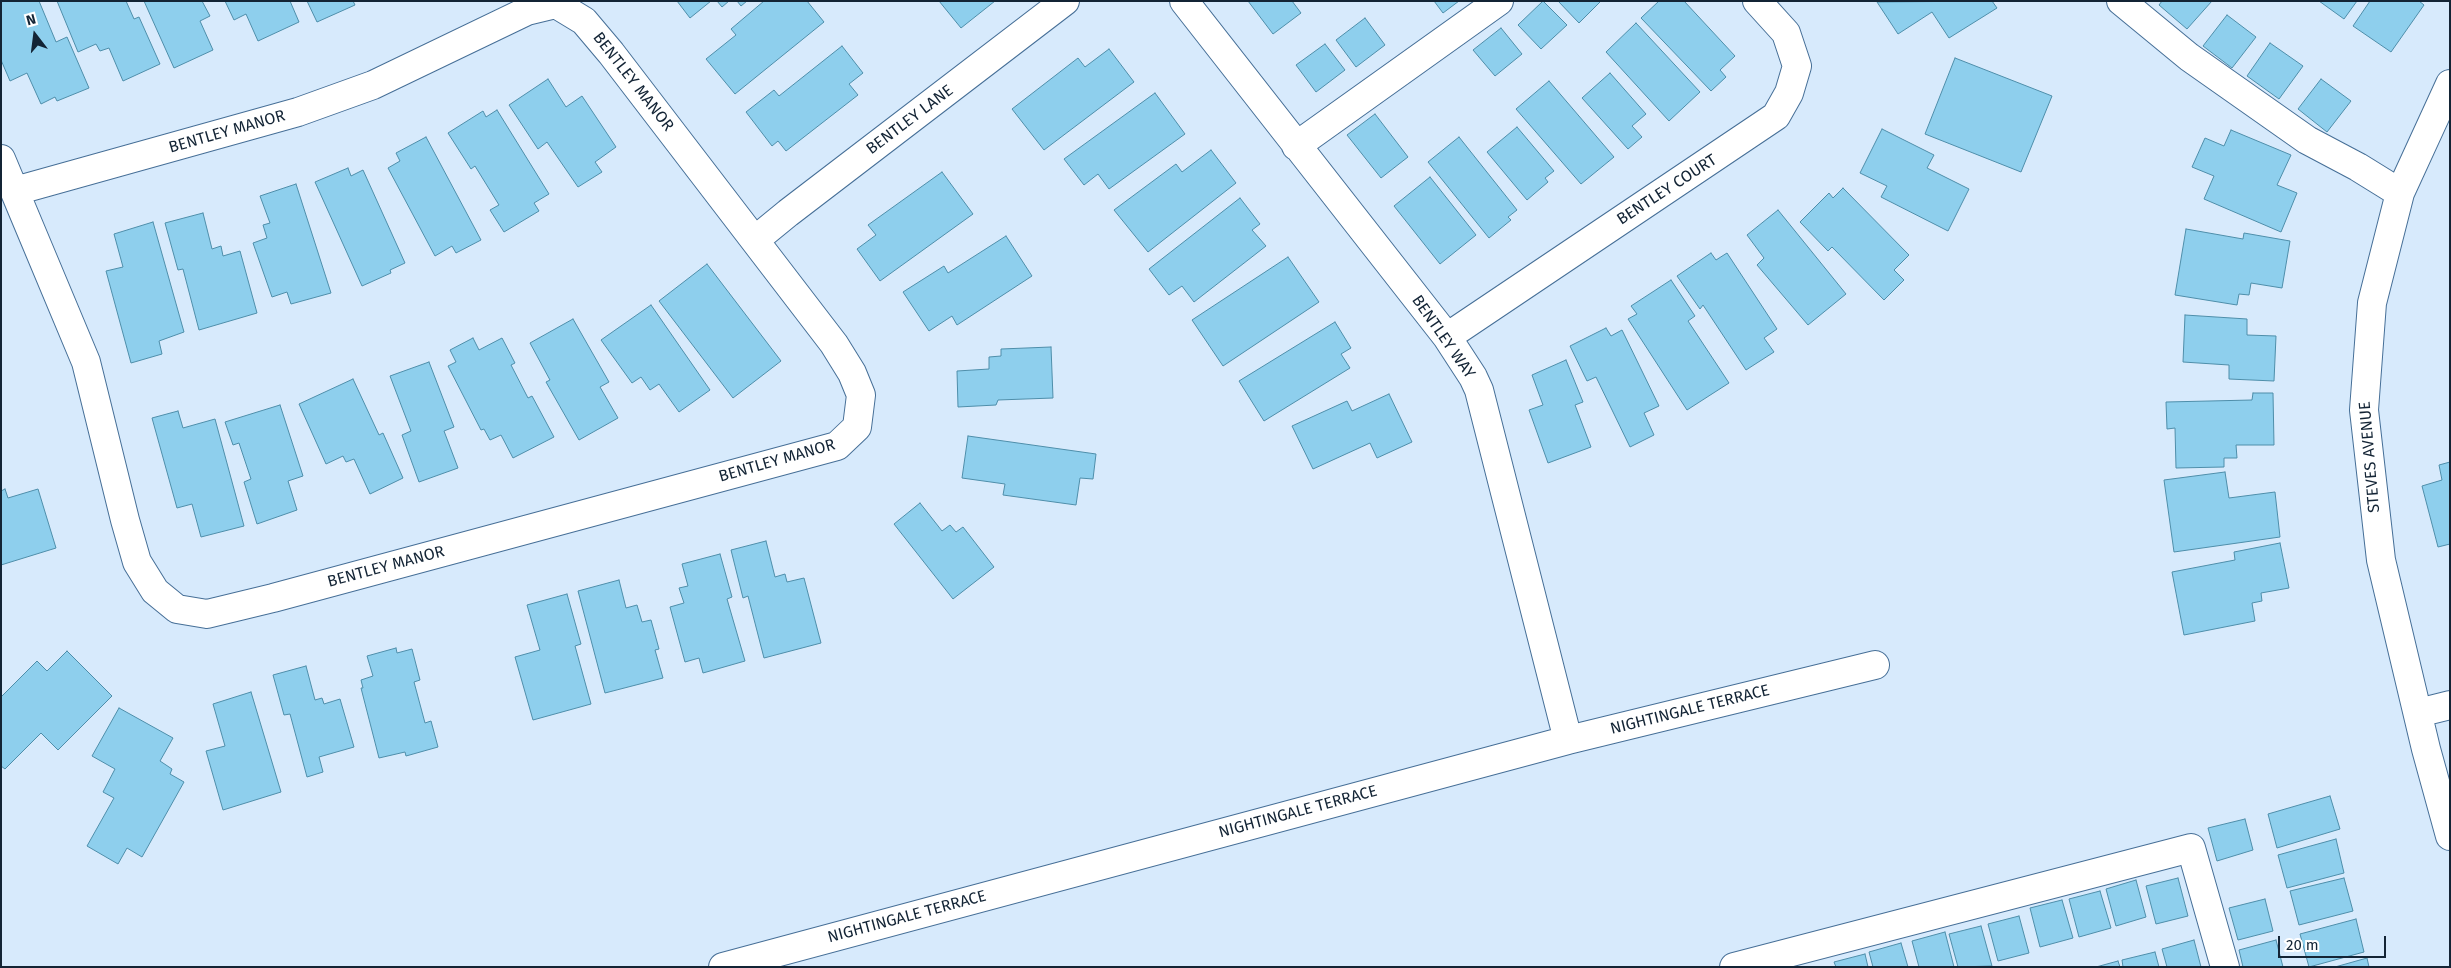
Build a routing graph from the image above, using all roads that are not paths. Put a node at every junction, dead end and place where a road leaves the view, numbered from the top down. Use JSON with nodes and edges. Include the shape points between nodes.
{"nodes":[{"id":1,"x":1065,"y":1,"type":"edge"},
{"id":2,"x":1184,"y":1,"type":"edge"},
{"id":3,"x":1499,"y":1,"type":"edge"},
{"id":4,"x":1757,"y":1,"type":"edge"},
{"id":5,"x":2121,"y":1,"type":"edge"},
{"id":6,"x":2450,"y":84,"type":"edge"},
{"id":7,"x":1296,"y":146,"type":"junction"},
{"id":8,"x":1,"y":159,"type":"edge"},
{"id":9,"x":15,"y":191,"type":"junction"},
{"id":10,"x":2400,"y":194,"type":"junction"},
{"id":11,"x":755,"y":240,"type":"junction"},
{"id":12,"x":1447,"y":337,"type":"junction"},
{"id":13,"x":1875,"y":665,"type":"dead end"},
{"id":14,"x":2450,"y":705,"type":"edge"},
{"id":15,"x":2418,"y":714,"type":"junction"},
{"id":16,"x":1568,"y":740,"type":"junction"},
{"id":17,"x":2450,"y":836,"type":"edge"},
{"id":18,"x":723,"y":967,"type":"edge"},
{"id":19,"x":1734,"y":967,"type":"edge"},
{"id":20,"x":2225,"y":967,"type":"edge"}],
"edges":[{"from":1,"to":11,"type":"street","name":"BENTLEY LANE"},
{"from":2,"to":7,"type":"street","name":"BENTLEY WAY"},
{"from":3,"to":7,"type":"street"},
{"from":4,"to":12,"type":"street","name":"BENTLEY COURT","via":[[1786,33],[1797,66],[1789,93],[1776,116]]},
{"from":5,"to":10,"type":"street","via":[[2189,57],[2307,140]]},
{"from":6,"to":10,"type":"street","name":"STEVES AVENUE"},
{"from":7,"to":12,"type":"street","name":"BENTLEY WAY"},
{"from":8,"to":9,"type":"street","name":"BENTLEY MANOR"},
{"from":9,"to":11,"type":"street","name":"BENTLEY MANOR","via":[[298,112],[373,85],[527,11],[556,4],[584,21],[611,53]]},
{"from":9,"to":11,"type":"street","name":"BENTLEY MANOR","via":[[86,362],[124,520],[138,562],[155,591],[177,609],[207,614],[837,446],[857,427],[861,395],[834,344]]},
{"from":10,"to":15,"type":"street","name":"STEVES AVENUE","via":[[2372,303],[2364,410],[2380,560]]},
{"from":12,"to":16,"type":"street","name":"BENTLEY WAY","via":[[1478,390]]},
{"from":13,"to":16,"type":"street","name":"NIGHTINGALE TERRACE"},
{"from":14,"to":15,"type":"street"},
{"from":15,"to":17,"type":"street","name":"STEVES AVENUE"},
{"from":16,"to":18,"type":"street","name":"NIGHTINGALE TERRACE"},
{"from":19,"to":20,"type":"street","via":[[2191,848]]}]}
